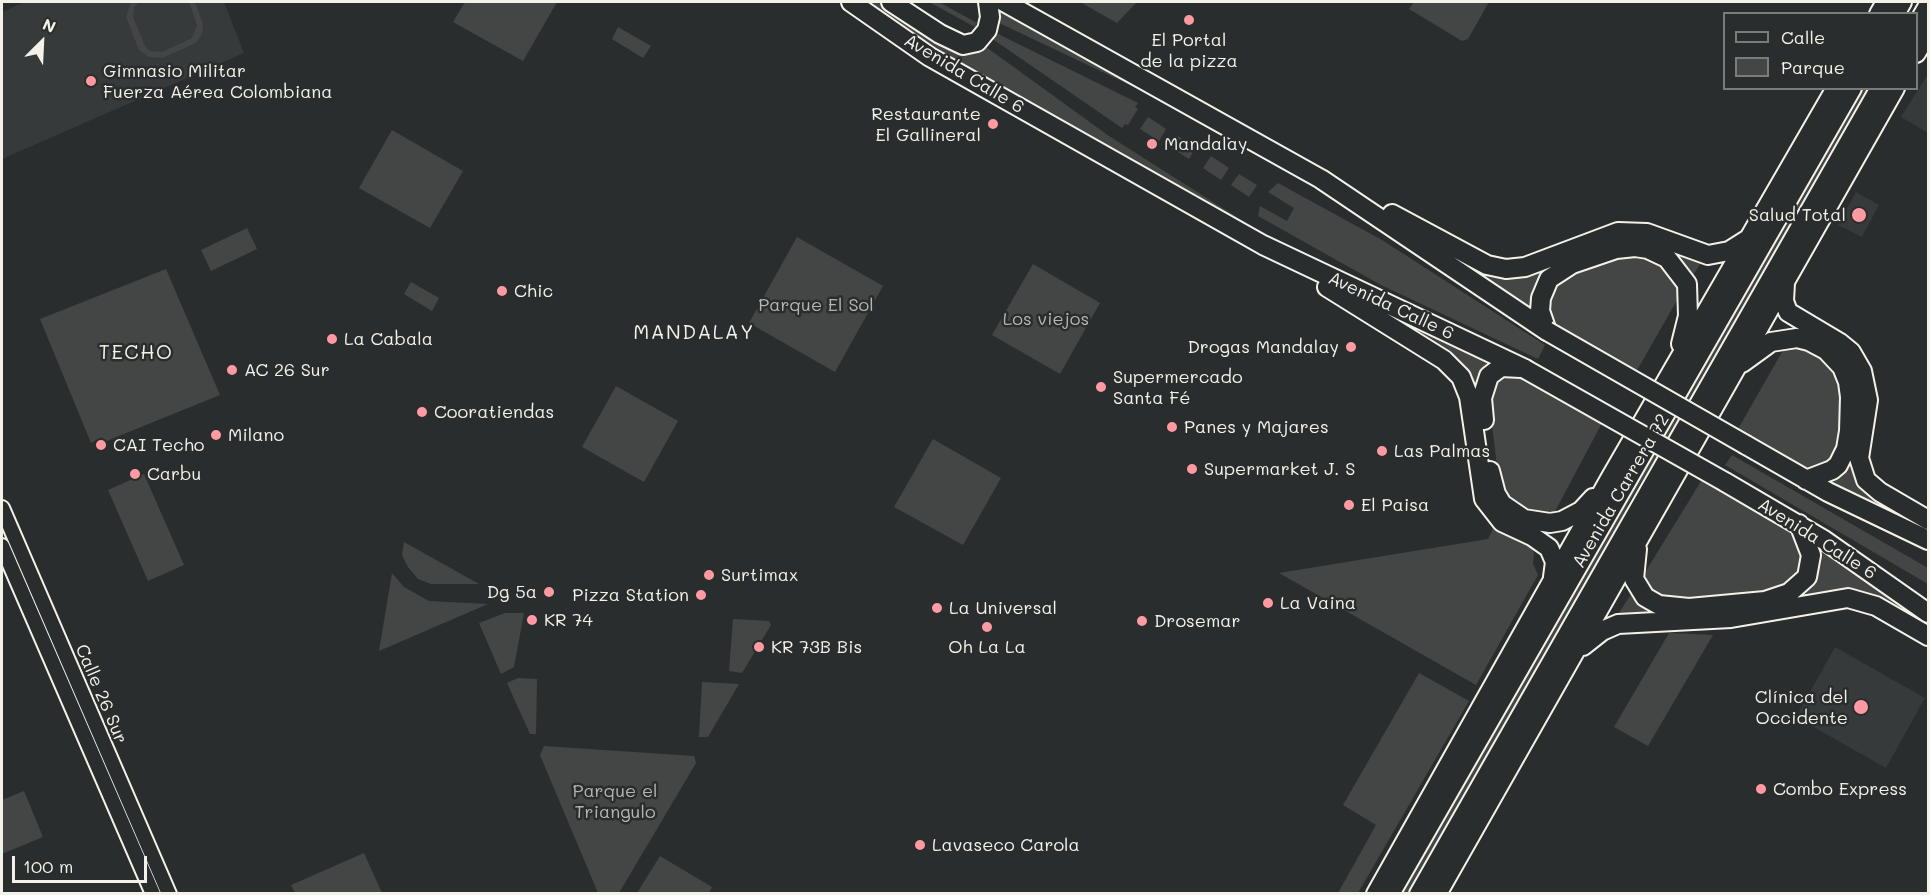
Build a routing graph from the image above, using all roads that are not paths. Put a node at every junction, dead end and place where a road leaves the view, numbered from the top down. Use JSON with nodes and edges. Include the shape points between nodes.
{"nodes":[{"id":1,"x":851,"y":2,"type":"edge"},
{"id":2,"x":891,"y":2,"type":"edge"},
{"id":3,"x":988,"y":2,"type":"edge"},
{"id":4,"x":1004,"y":2,"type":"edge"},
{"id":5,"x":1929,"y":6,"type":"edge"},
{"id":6,"x":1918,"y":25,"type":"edge"},
{"id":7,"x":1929,"y":33,"type":"edge"},
{"id":8,"x":1918,"y":51,"type":"edge"},
{"id":9,"x":1835,"y":90,"type":"edge"},
{"id":10,"x":1845,"y":90,"type":"edge"},
{"id":11,"x":1851,"y":90,"type":"edge"},
{"id":12,"x":1879,"y":90,"type":"edge"},
{"id":13,"x":1894,"y":90,"type":"edge"},
{"id":14,"x":1840,"y":110,"type":"junction"},
{"id":15,"x":1321,"y":178,"type":"junction"},
{"id":16,"x":1750,"y":238,"type":"junction"},
{"id":17,"x":1263,"y":245,"type":"junction"},
{"id":18,"x":1785,"y":281,"type":"junction"},
{"id":19,"x":1547,"y":331,"type":"junction"},
{"id":20,"x":1675,"y":365,"type":"junction"},
{"id":21,"x":1525,"y":369,"type":"junction"},
{"id":22,"x":1734,"y":370,"type":"junction"},
{"id":23,"x":1611,"y":477,"type":"junction"},
{"id":24,"x":1806,"y":480,"type":"junction"},
{"id":25,"x":2,"y":508,"type":"edge"},
{"id":26,"x":1929,"y":520,"type":"edge"},
{"id":27,"x":1799,"y":524,"type":"junction"},
{"id":28,"x":1639,"y":537,"type":"junction"},
{"id":29,"x":1929,"y":540,"type":"edge"},
{"id":30,"x":2,"y":546,"type":"edge"},
{"id":31,"x":1552,"y":580,"type":"junction"},
{"id":32,"x":1929,"y":613,"type":"edge"},
{"id":33,"x":1929,"y":636,"type":"edge"},
{"id":34,"x":1568,"y":648,"type":"junction"},
{"id":35,"x":1515,"y":650,"type":"junction"},
{"id":36,"x":1514,"y":678,"type":"junction"},
{"id":37,"x":1482,"y":813,"type":"junction"},
{"id":38,"x":1445,"y":848,"type":"junction"},
{"id":39,"x":1406,"y":866,"type":"junction"},
{"id":40,"x":153,"y":894,"type":"edge"},
{"id":41,"x":170,"y":894,"type":"edge"},
{"id":42,"x":1376,"y":894,"type":"edge"},
{"id":43,"x":1390,"y":894,"type":"edge"},
{"id":44,"x":1419,"y":894,"type":"edge"},
{"id":45,"x":1437,"y":894,"type":"edge"}],
"edges":[{"from":1,"to":17,"type":"highway","name":"Avenida Calle 6","via":[[930,57]]},
{"from":2,"to":3,"type":"highway","via":[[963,45],[976,42],[987,30]]},
{"from":4,"to":15,"type":"highway"},
{"from":5,"to":6,"type":"highway"},
{"from":7,"to":8,"type":"highway"},
{"from":9,"to":16,"type":"highway","name":"Avenida Carrera 72"},
{"from":10,"to":14,"type":"highway"},
{"from":11,"to":14,"type":"highway","name":"Avenida Carrera 72"},
{"from":12,"to":34,"type":"highway","name":"Avenida Carrera 72"},
{"from":13,"to":18,"type":"highway","name":"Avenida Carrera 72"},
{"from":14,"to":36,"type":"highway","name":"Avenida Carrera 72"},
{"from":15,"to":16,"type":"highway","via":[[1498,269],[1525,267],[1618,232],[1647,233],[1708,255],[1729,251]]},
{"from":15,"to":19,"type":"highway"},
{"from":16,"to":20,"type":"highway","name":"Avenida Carrera 72"},
{"from":17,"to":21,"type":"highway","name":"Avenida Calle 6"},
{"from":17,"to":31,"type":"highway","via":[[1454,368],[1469,397],[1484,499],[1502,522],[1549,548],[1555,562]]},
{"from":18,"to":22,"type":"highway","name":"Avenida Carrera 72"},
{"from":18,"to":26,"type":"highway","via":[[1788,312],[1840,343],[1851,352],[1862,371],[1868,400],[1859,458],[1866,480]]},
{"from":19,"to":20,"type":"highway","via":[[1540,311],[1548,279],[1558,271],[1617,249],[1648,249],[1675,265],[1687,284],[1688,316]]},
{"from":19,"to":24,"type":"highway","bridge":true},
{"from":20,"to":23,"type":"highway","name":"Avenida Carrera 72"},
{"from":21,"to":23,"type":"highway","via":[[1494,370],[1482,392],[1492,482],[1502,504],[1524,519],[1562,521],[1581,511]]},
{"from":21,"to":27,"type":"highway","name":"Avenida Calle 6","bridge":true},
{"from":22,"to":24,"type":"highway","via":[[1771,342],[1797,338],[1827,350],[1842,368],[1850,397],[1846,449],[1832,470]]},
{"from":22,"to":28,"type":"highway","name":"Avenida Carrera 72"},
{"from":23,"to":31,"type":"highway","name":"Avenida Carrera 72"},
{"from":24,"to":29,"type":"highway"},
{"from":25,"to":41,"type":"main road","name":"Calle 26 Sur"},
{"from":27,"to":28,"type":"highway","via":[[1811,555],[1810,570],[1803,583],[1780,598],[1740,604],[1671,608],[1652,602],[1634,579]]},
{"from":27,"to":32,"type":"highway","name":"Avenida Calle 6"},
{"from":28,"to":34,"type":"highway","name":"Avenida Carrera 72"},
{"from":30,"to":40,"type":"main road","name":"Calle 26 Sur"},
{"from":31,"to":35,"type":"highway","name":"Avenida Carrera 72"},
{"from":33,"to":34,"type":"highway","via":[[1876,606],[1848,598],[1731,618],[1618,624]]},
{"from":34,"to":37,"type":"highway","name":"Avenida Carrera 72","via":[[1548,699]]},
{"from":34,"to":38,"type":"highway","name":"Avenida Carrera 72"},
{"from":35,"to":36,"type":"highway"},
{"from":35,"to":42,"type":"highway","name":"Avenida Carrera 72"},
{"from":36,"to":39,"type":"highway","name":"Avenida Carrera 72"},
{"from":37,"to":38,"type":"highway"},
{"from":37,"to":45,"type":"highway","name":"Avenida Carrera 72"},
{"from":38,"to":44,"type":"highway","name":"Avenida Carrera 72"},
{"from":39,"to":42,"type":"highway"},
{"from":39,"to":43,"type":"highway","name":"Avenida Carrera 72"}]}
